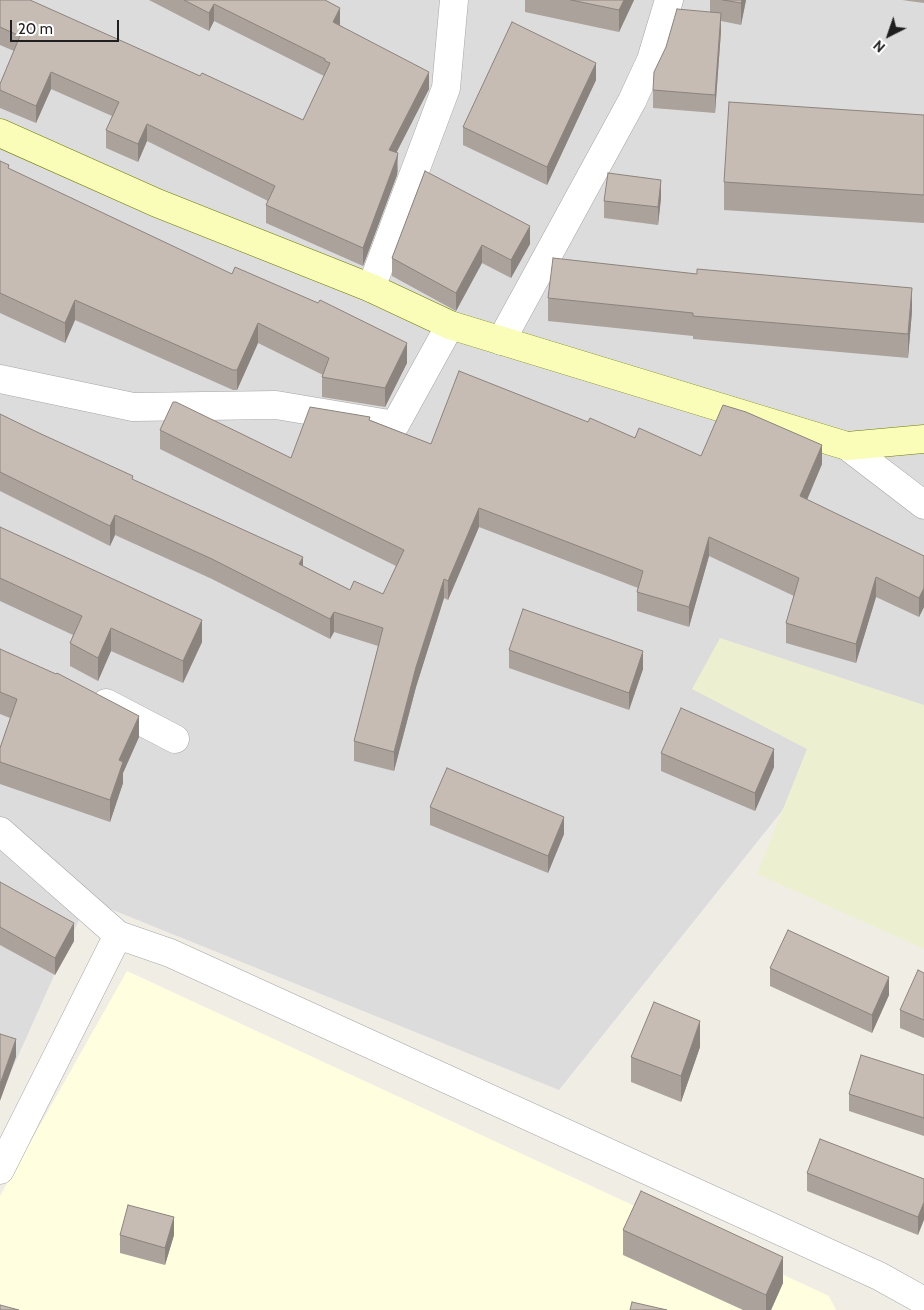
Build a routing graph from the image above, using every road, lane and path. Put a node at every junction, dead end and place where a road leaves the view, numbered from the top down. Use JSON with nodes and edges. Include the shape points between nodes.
{"nodes":[{"id":1,"x":454,"y":0,"type":"edge"},
{"id":2,"x":669,"y":0,"type":"edge"},
{"id":3,"x":0,"y":133,"type":"edge"},
{"id":4,"x":371,"y":288,"type":"junction"},
{"id":5,"x":450,"y":325,"type":"junction"},
{"id":6,"x":501,"y":341,"type":"junction"},
{"id":7,"x":0,"y":379,"type":"edge"},
{"id":8,"x":924,"y":439,"type":"edge"},
{"id":9,"x":847,"y":446,"type":"junction"},
{"id":10,"x":924,"y":505,"type":"edge"},
{"id":11,"x":84,"y":691,"type":"edge"},
{"id":12,"x":175,"y":739,"type":"dead end"},
{"id":13,"x":0,"y":831,"type":"edge"},
{"id":14,"x":118,"y":936,"type":"junction"},
{"id":15,"x":0,"y":1170,"type":"edge"},
{"id":16,"x":924,"y":1302,"type":"edge"}],
"edges":[{"from":1,"to":4,"type":"street","via":[[446,88]]},
{"from":2,"to":6,"type":"street","via":[[651,60],[632,101]]},
{"from":3,"to":4,"type":"street","via":[[157,203]]},
{"from":4,"to":5,"type":"street"},
{"from":5,"to":6,"type":"street"},
{"from":5,"to":7,"type":"street","via":[[394,425],[276,405],[133,407]]},
{"from":6,"to":9,"type":"street"},
{"from":8,"to":9,"type":"street"},
{"from":9,"to":10,"type":"street"},
{"from":11,"to":12,"type":"street"},
{"from":13,"to":14,"type":"street"},
{"from":14,"to":15,"type":"street"},
{"from":14,"to":16,"type":"street","via":[[170,953],[879,1276]]}]}
